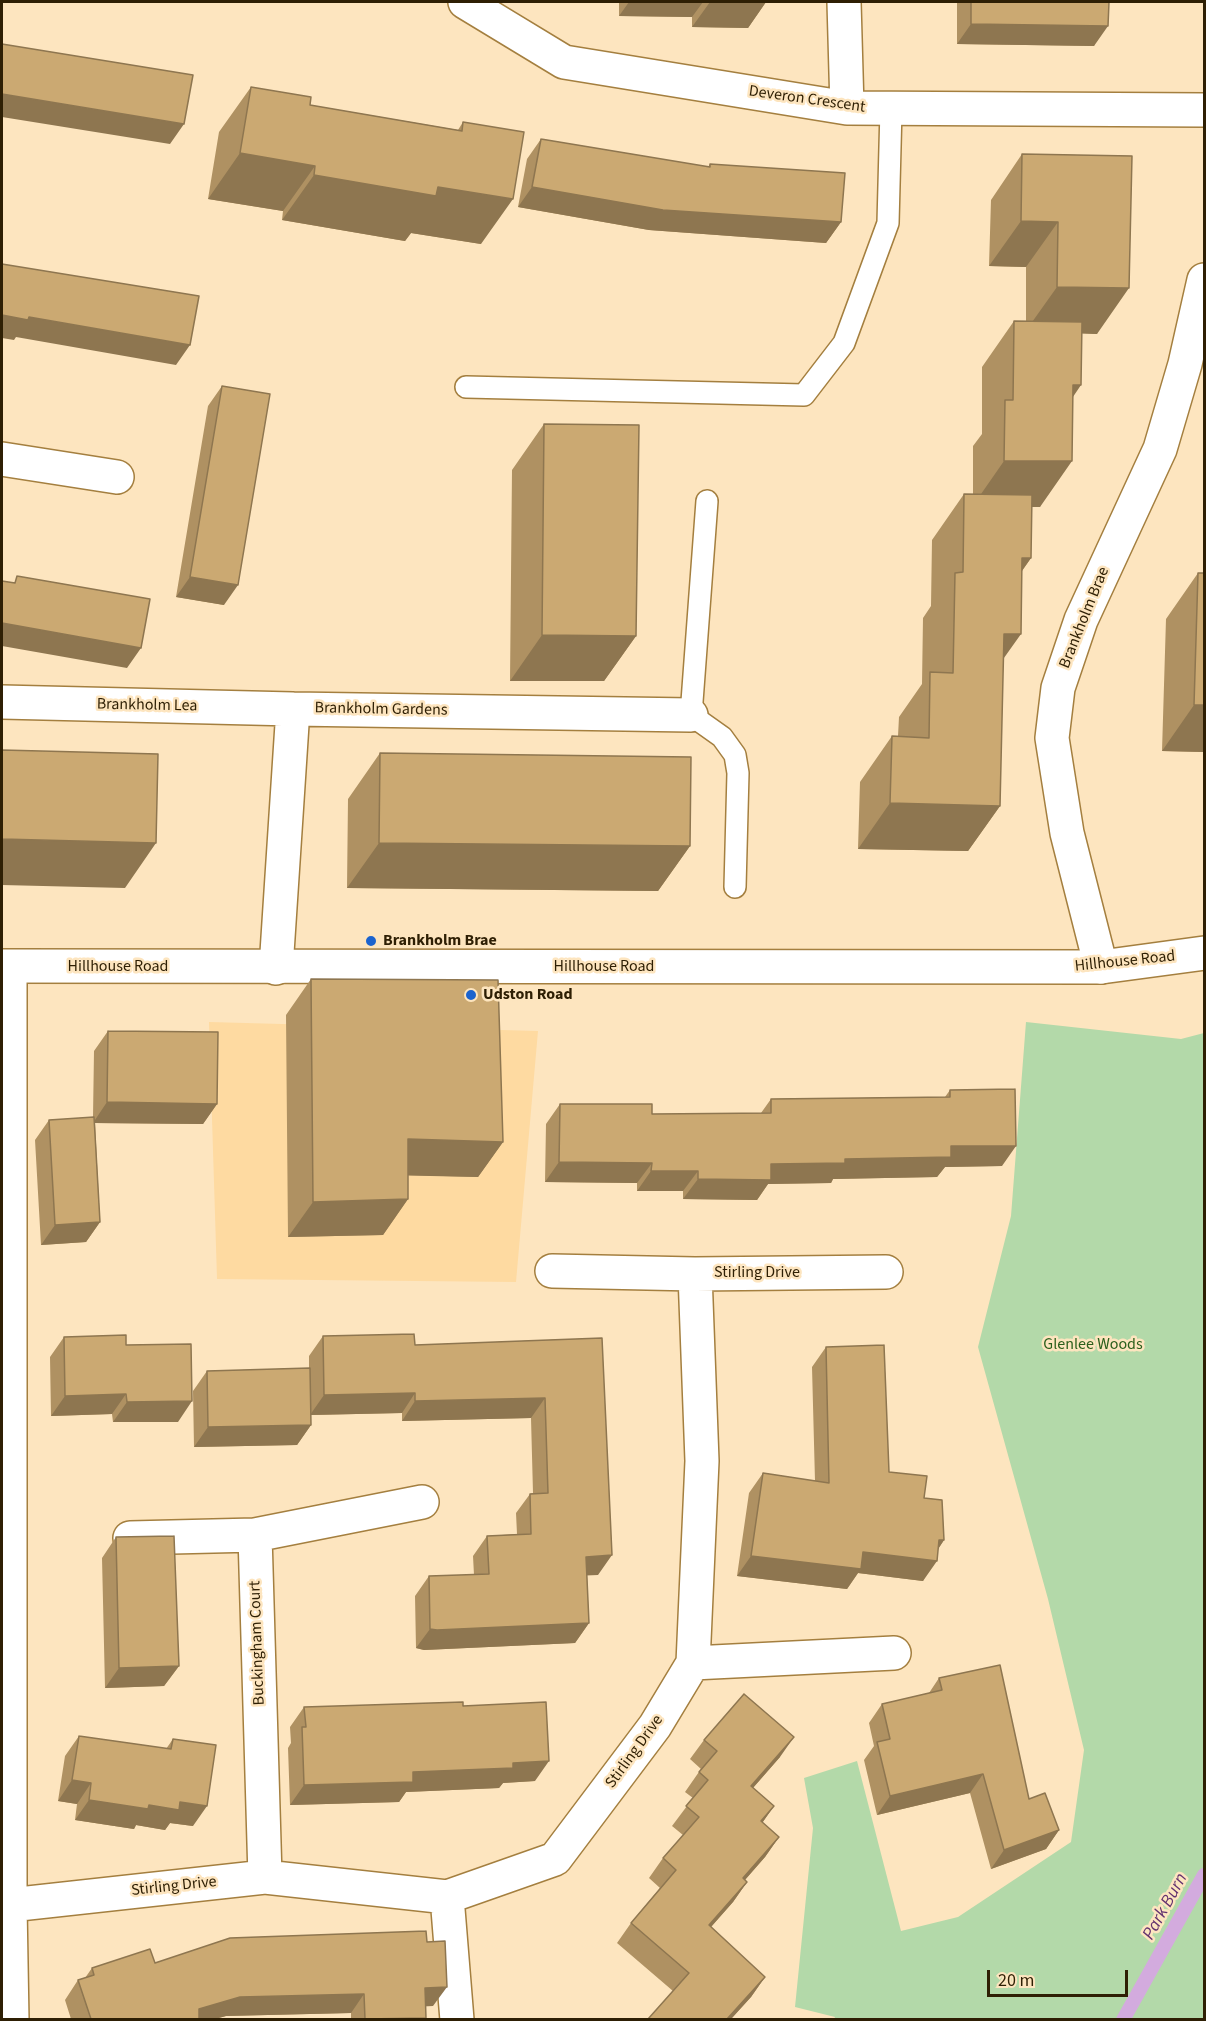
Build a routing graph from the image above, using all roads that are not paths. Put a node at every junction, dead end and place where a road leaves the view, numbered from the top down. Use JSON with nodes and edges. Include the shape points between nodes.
{"nodes":[{"id":1,"x":465,"y":2,"type":"edge"},
{"id":2,"x":844,"y":2,"type":"edge"},
{"id":3,"x":847,"y":108,"type":"junction"},
{"id":4,"x":891,"y":109,"type":"junction"},
{"id":5,"x":1204,"y":110,"type":"edge"},
{"id":6,"x":1204,"y":280,"type":"edge"},
{"id":7,"x":466,"y":387,"type":"dead end"},
{"id":8,"x":2,"y":459,"type":"edge"},
{"id":9,"x":117,"y":477,"type":"dead end"},
{"id":10,"x":706,"y":501,"type":"dead end"},
{"id":11,"x":2,"y":702,"type":"edge"},
{"id":12,"x":293,"y":709,"type":"junction"},
{"id":13,"x":691,"y":714,"type":"junction"},
{"id":14,"x":735,"y":887,"type":"dead end"},
{"id":15,"x":1204,"y":952,"type":"edge"},
{"id":16,"x":6,"y":967,"type":"edge"},
{"id":17,"x":276,"y":968,"type":"junction"},
{"id":18,"x":1101,"y":968,"type":"junction"},
{"id":19,"x":552,"y":1271,"type":"dead end"},
{"id":20,"x":886,"y":1272,"type":"dead end"},
{"id":21,"x":695,"y":1274,"type":"junction"},
{"id":22,"x":422,"y":1502,"type":"dead end"},
{"id":23,"x":255,"y":1535,"type":"junction"},
{"id":24,"x":130,"y":1538,"type":"edge"},
{"id":25,"x":894,"y":1653,"type":"dead end"},
{"id":26,"x":693,"y":1663,"type":"junction"},
{"id":27,"x":265,"y":1877,"type":"junction"},
{"id":28,"x":447,"y":1897,"type":"junction"},
{"id":29,"x":10,"y":1905,"type":"junction"},
{"id":30,"x":12,"y":2019,"type":"edge"},
{"id":31,"x":457,"y":2019,"type":"edge"}],
"edges":[{"from":1,"to":3,"type":"street","name":"Deveron Crescent","via":[[564,62]]},
{"from":2,"to":3,"type":"street"},
{"from":3,"to":4,"type":"street","name":"Deveron Crescent"},
{"from":4,"to":5,"type":"street","name":"Deveron Crescent"},
{"from":4,"to":7,"type":"lane","via":[[888,224],[844,343],[804,395]]},
{"from":6,"to":18,"type":"street","name":"Brankholm Brae","via":[[1160,449],[1081,620],[1058,688],[1052,738],[1067,833]]},
{"from":8,"to":9,"type":"street"},
{"from":10,"to":13,"type":"lane"},
{"from":11,"to":12,"type":"street","name":"Brankholm Lea"},
{"from":12,"to":13,"type":"street","name":"Brankholm Gardens"},
{"from":12,"to":17,"type":"street","name":"Brankholm Gardens"},
{"from":13,"to":14,"type":"lane","via":[[722,737],[735,755]]},
{"from":15,"to":18,"type":"street","name":"Hillhouse Road"},
{"from":16,"to":17,"type":"street","name":"Hillhouse Road"},
{"from":16,"to":29,"type":"street"},
{"from":17,"to":18,"type":"street","name":"Hillhouse Road"},
{"from":19,"to":21,"type":"street"},
{"from":20,"to":21,"type":"street","name":"Stirling Drive"},
{"from":21,"to":26,"type":"street","name":"Stirling Drive","via":[[702,1461]]},
{"from":22,"to":23,"type":"street"},
{"from":23,"to":24,"type":"street"},
{"from":23,"to":27,"type":"street","name":"Buckingham Court"},
{"from":25,"to":26,"type":"street"},
{"from":26,"to":28,"type":"street","name":"Stirling Drive","via":[[655,1726],[555,1859]]},
{"from":27,"to":28,"type":"street","name":"Stirling Drive"},
{"from":27,"to":29,"type":"street","name":"Stirling Drive"},
{"from":28,"to":31,"type":"street"},
{"from":29,"to":30,"type":"street"}]}
